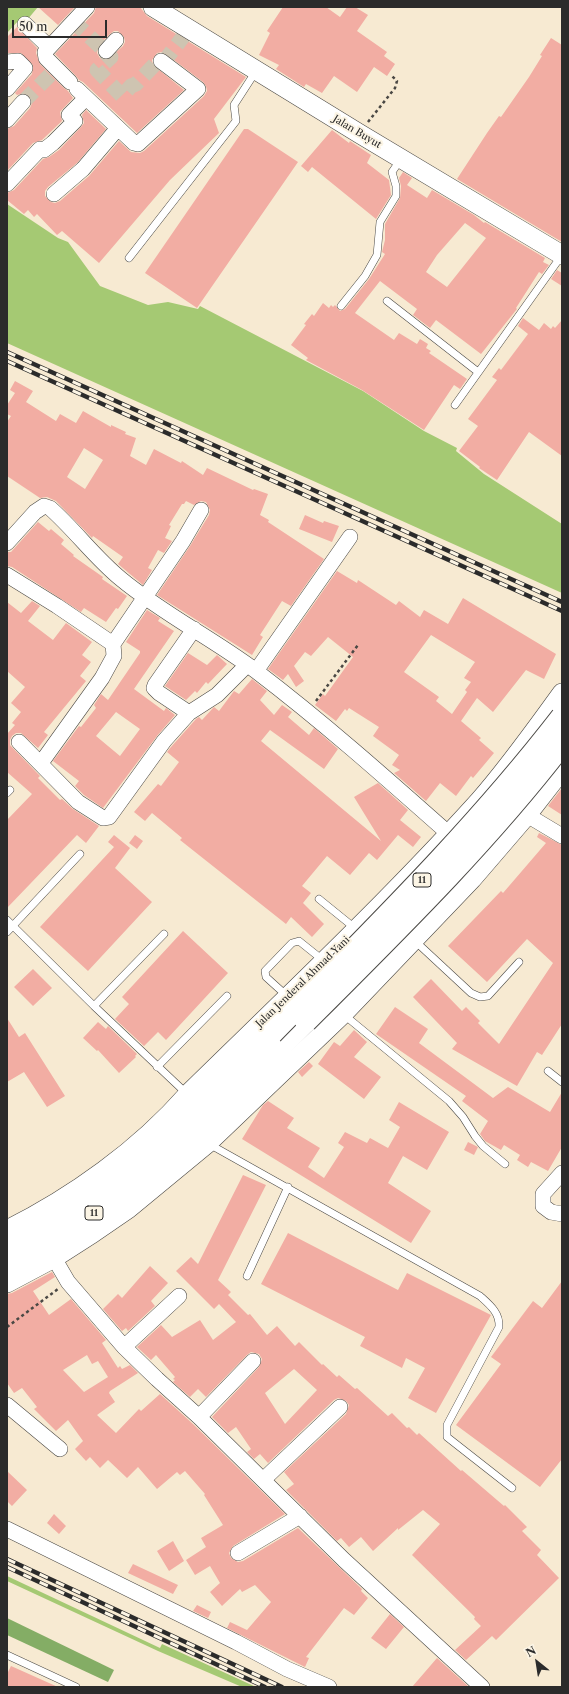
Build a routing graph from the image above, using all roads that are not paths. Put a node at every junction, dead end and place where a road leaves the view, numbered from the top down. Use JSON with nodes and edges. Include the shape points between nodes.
{"nodes":[{"id":1,"x":87,"y":7,"type":"edge"},
{"id":2,"x":153,"y":7,"type":"edge"},
{"id":3,"x":25,"y":24,"type":"dead end"},
{"id":4,"x":116,"y":40,"type":"dead end"},
{"id":5,"x":49,"y":47,"type":"junction"},
{"id":6,"x":106,"y":51,"type":"dead end"},
{"id":7,"x":161,"y":61,"type":"dead end"},
{"id":8,"x":7,"y":62,"type":"edge"},
{"id":9,"x":257,"y":70,"type":"junction"},
{"id":10,"x":7,"y":89,"type":"edge"},
{"id":11,"x":78,"y":89,"type":"junction"},
{"id":12,"x":7,"y":120,"type":"edge"},
{"id":13,"x":118,"y":128,"type":"junction"},
{"id":14,"x":401,"y":158,"type":"junction"},
{"id":15,"x":7,"y":184,"type":"edge"},
{"id":16,"x":54,"y":194,"type":"dead end"},
{"id":17,"x":562,"y":255,"type":"edge"},
{"id":18,"x":128,"y":258,"type":"dead end"},
{"id":19,"x":387,"y":301,"type":"dead end"},
{"id":20,"x":341,"y":306,"type":"dead end"},
{"id":21,"x":478,"y":372,"type":"junction"},
{"id":22,"x":455,"y":405,"type":"dead end"},
{"id":23,"x":201,"y":510,"type":"dead end"},
{"id":24,"x":350,"y":537,"type":"dead end"},
{"id":25,"x":7,"y":543,"type":"edge"},
{"id":26,"x":7,"y":575,"type":"edge"},
{"id":27,"x":144,"y":598,"type":"junction"},
{"id":28,"x":194,"y":629,"type":"junction"},
{"id":29,"x":113,"y":644,"type":"junction"},
{"id":30,"x":252,"y":668,"type":"junction"},
{"id":31,"x":562,"y":693,"type":"edge"},
{"id":32,"x":189,"y":712,"type":"junction"},
{"id":33,"x":562,"y":717,"type":"edge"},
{"id":34,"x":19,"y":742,"type":"dead end"},
{"id":35,"x":562,"y":744,"type":"edge"},
{"id":36,"x":41,"y":763,"type":"junction"},
{"id":37,"x":509,"y":764,"type":"junction"},
{"id":38,"x":562,"y":770,"type":"edge"},
{"id":39,"x":548,"y":788,"type":"junction"},
{"id":40,"x":527,"y":815,"type":"junction"},
{"id":41,"x":448,"y":833,"type":"junction"},
{"id":42,"x":562,"y":836,"type":"edge"},
{"id":43,"x":80,"y":854,"type":"dead end"},
{"id":44,"x":319,"y":899,"type":"dead end"},
{"id":45,"x":7,"y":920,"type":"edge"},
{"id":46,"x":13,"y":925,"type":"junction"},
{"id":47,"x":357,"y":930,"type":"junction"},
{"id":48,"x":7,"y":932,"type":"edge"},
{"id":49,"x":164,"y":934,"type":"dead end"},
{"id":50,"x":413,"y":939,"type":"junction"},
{"id":51,"x":324,"y":962,"type":"junction"},
{"id":52,"x":519,"y":962,"type":"dead end"},
{"id":53,"x":227,"y":996,"type":"dead end"},
{"id":54,"x":288,"y":997,"type":"junction"},
{"id":55,"x":94,"y":1006,"type":"junction"},
{"id":56,"x":343,"y":1014,"type":"junction"},
{"id":57,"x":157,"y":1067,"type":"junction"},
{"id":58,"x":548,"y":1071,"type":"dead end"},
{"id":59,"x":562,"y":1082,"type":"edge"},
{"id":60,"x":195,"y":1113,"type":"junction"},
{"id":61,"x":505,"y":1164,"type":"dead end"},
{"id":62,"x":562,"y":1173,"type":"edge"},
{"id":63,"x":288,"y":1187,"type":"junction"},
{"id":64,"x":562,"y":1214,"type":"edge"},
{"id":65,"x":7,"y":1230,"type":"edge"},
{"id":66,"x":7,"y":1247,"type":"edge"},
{"id":67,"x":54,"y":1258,"type":"junction"},
{"id":68,"x":7,"y":1266,"type":"edge"},
{"id":69,"x":247,"y":1276,"type":"dead end"},
{"id":70,"x":7,"y":1282,"type":"edge"},
{"id":71,"x":179,"y":1296,"type":"dead end"},
{"id":72,"x":124,"y":1347,"type":"junction"},
{"id":73,"x":254,"y":1361,"type":"dead end"},
{"id":74,"x":7,"y":1405,"type":"edge"},
{"id":75,"x":340,"y":1407,"type":"dead end"},
{"id":76,"x":199,"y":1417,"type":"junction"},
{"id":77,"x":60,"y":1449,"type":"dead end"},
{"id":78,"x":263,"y":1480,"type":"junction"},
{"id":79,"x":512,"y":1488,"type":"dead end"},
{"id":80,"x":300,"y":1516,"type":"junction"},
{"id":81,"x":7,"y":1529,"type":"edge"},
{"id":82,"x":238,"y":1553,"type":"dead end"},
{"id":83,"x":7,"y":1655,"type":"edge"},
{"id":84,"x":76,"y":1687,"type":"edge"},
{"id":85,"x":329,"y":1687,"type":"edge"},
{"id":86,"x":482,"y":1687,"type":"edge"}],
"edges":[{"from":1,"to":5,"type":"street"},
{"from":2,"to":9,"type":"street","name":"Jalan Buyut"},
{"from":3,"to":5,"type":"street"},
{"from":4,"to":6,"type":"street"},
{"from":5,"to":11,"type":"street","via":[[44,55],[54,71]]},
{"from":7,"to":13,"type":"street","via":[[198,89],[138,144]]},
{"from":8,"to":10,"type":"street","via":[[18,61],[25,68]]},
{"from":9,"to":14,"type":"street","name":"Jalan Buyut"},
{"from":9,"to":18,"type":"lane","via":[[234,104],[236,121]]},
{"from":10,"to":12,"type":"street","via":[[22,102]]},
{"from":11,"to":13,"type":"street"},
{"from":11,"to":15,"type":"street","via":[[68,115],[75,121],[53,143],[44,150],[40,149]]},
{"from":13,"to":16,"type":"street","via":[[83,169]]},
{"from":14,"to":17,"type":"street","name":"Jalan Buyut"},
{"from":14,"to":20,"type":"lane","via":[[392,172],[396,196],[380,222],[377,255],[365,276]]},
{"from":17,"to":21,"type":"lane"},
{"from":19,"to":21,"type":"lane"},
{"from":21,"to":22,"type":"lane"},
{"from":23,"to":27,"type":"street"},
{"from":24,"to":30,"type":"street"},
{"from":25,"to":27,"type":"street","via":[[35,512],[44,506],[50,508],[119,578]]},
{"from":26,"to":29,"type":"street"},
{"from":27,"to":28,"type":"street"},
{"from":27,"to":29,"type":"street"},
{"from":28,"to":30,"type":"street"},
{"from":28,"to":32,"type":"street","via":[[154,688]]},
{"from":29,"to":36,"type":"street","via":[[114,656],[102,678]]},
{"from":30,"to":32,"type":"street","via":[[217,695]]},
{"from":30,"to":41,"type":"street","via":[[383,775]]},
{"from":31,"to":37,"type":"street","name":"Jalan Jenderal Ahmad Yani"},
{"from":32,"to":36,"type":"street","via":[[164,741],[109,817],[103,818],[78,802]]},
{"from":33,"to":60,"type":"highway","name":"Jalan Jenderal Ahmad Yani","number":"11","bridge":true,"via":[[532,757],[468,830]]},
{"from":34,"to":36,"type":"street"},
{"from":35,"to":60,"type":"highway","name":"Jalan Jenderal Ahmad Yani","number":"11","bridge":true,"via":[[478,846],[434,892]]},
{"from":37,"to":39,"type":"street","via":[[529,759],[540,764],[546,772]]},
{"from":37,"to":41,"type":"street","name":"Jalan Jenderal Ahmad Yani"},
{"from":38,"to":39,"type":"street","name":"Jalan Jenderal Ahmad Yani"},
{"from":39,"to":40,"type":"street","name":"Jalan Jenderal Ahmad Yani"},
{"from":40,"to":42,"type":"street"},
{"from":40,"to":50,"type":"street","name":"Jalan Jenderal Ahmad Yani","via":[[472,879]]},
{"from":41,"to":47,"type":"street","name":"Jalan Jenderal Ahmad Yani"},
{"from":43,"to":46,"type":"lane"},
{"from":44,"to":47,"type":"lane"},
{"from":45,"to":46,"type":"lane"},
{"from":46,"to":48,"type":"lane"},
{"from":46,"to":55,"type":"lane"},
{"from":47,"to":51,"type":"street","name":"Jalan Jenderal Ahmad Yani"},
{"from":49,"to":55,"type":"lane"},
{"from":50,"to":52,"type":"lane","via":[[471,993],[480,997],[488,996]]},
{"from":50,"to":56,"type":"street","name":"Jalan Jenderal Ahmad Yani"},
{"from":51,"to":54,"type":"street","name":"Jalan Jenderal Ahmad Yani"},
{"from":51,"to":54,"type":"lane","via":[[299,941],[292,943],[265,972],[266,977]]},
{"from":53,"to":57,"type":"lane"},
{"from":54,"to":60,"type":"street","name":"Jalan Jenderal Ahmad Yani"},
{"from":55,"to":57,"type":"lane"},
{"from":56,"to":60,"type":"street","name":"Jalan Jenderal Ahmad Yani"},
{"from":56,"to":61,"type":"lane","via":[[449,1101],[483,1146]]},
{"from":57,"to":60,"type":"lane","via":[[174,1082]]},
{"from":58,"to":59,"type":"lane"},
{"from":60,"to":63,"type":"lane"},
{"from":60,"to":65,"type":"street","name":"Jalan Jenderal Ahmad Yani","via":[[151,1132],[96,1176],[62,1199]]},
{"from":60,"to":66,"type":"highway","name":"Jalan Jenderal Ahmad Yani","number":"11","via":[[60,1216]]},
{"from":60,"to":67,"type":"street","name":"Jalan Jenderal Ahmad Yani","via":[[171,1175],[128,1209]]},
{"from":60,"to":68,"type":"highway","name":"Jalan Jenderal Ahmad Yani","number":"11","via":[[174,1151],[118,1196],[67,1231]]},
{"from":62,"to":64,"type":"street","via":[[543,1194],[543,1206],[551,1212]]},
{"from":63,"to":69,"type":"lane"},
{"from":63,"to":79,"type":"lane","via":[[480,1296],[495,1311],[499,1328],[447,1426],[447,1437]]},
{"from":67,"to":70,"type":"street","name":"Jalan Jenderal Ahmad Yani"},
{"from":67,"to":72,"type":"street","via":[[68,1282]]},
{"from":71,"to":72,"type":"street"},
{"from":72,"to":76,"type":"street"},
{"from":73,"to":76,"type":"street"},
{"from":74,"to":77,"type":"street"},
{"from":75,"to":78,"type":"street"},
{"from":76,"to":78,"type":"street"},
{"from":78,"to":80,"type":"street"},
{"from":80,"to":82,"type":"street"},
{"from":80,"to":86,"type":"street"},
{"from":81,"to":85,"type":"street","via":[[287,1669]]},
{"from":83,"to":84,"type":"lane"}]}
